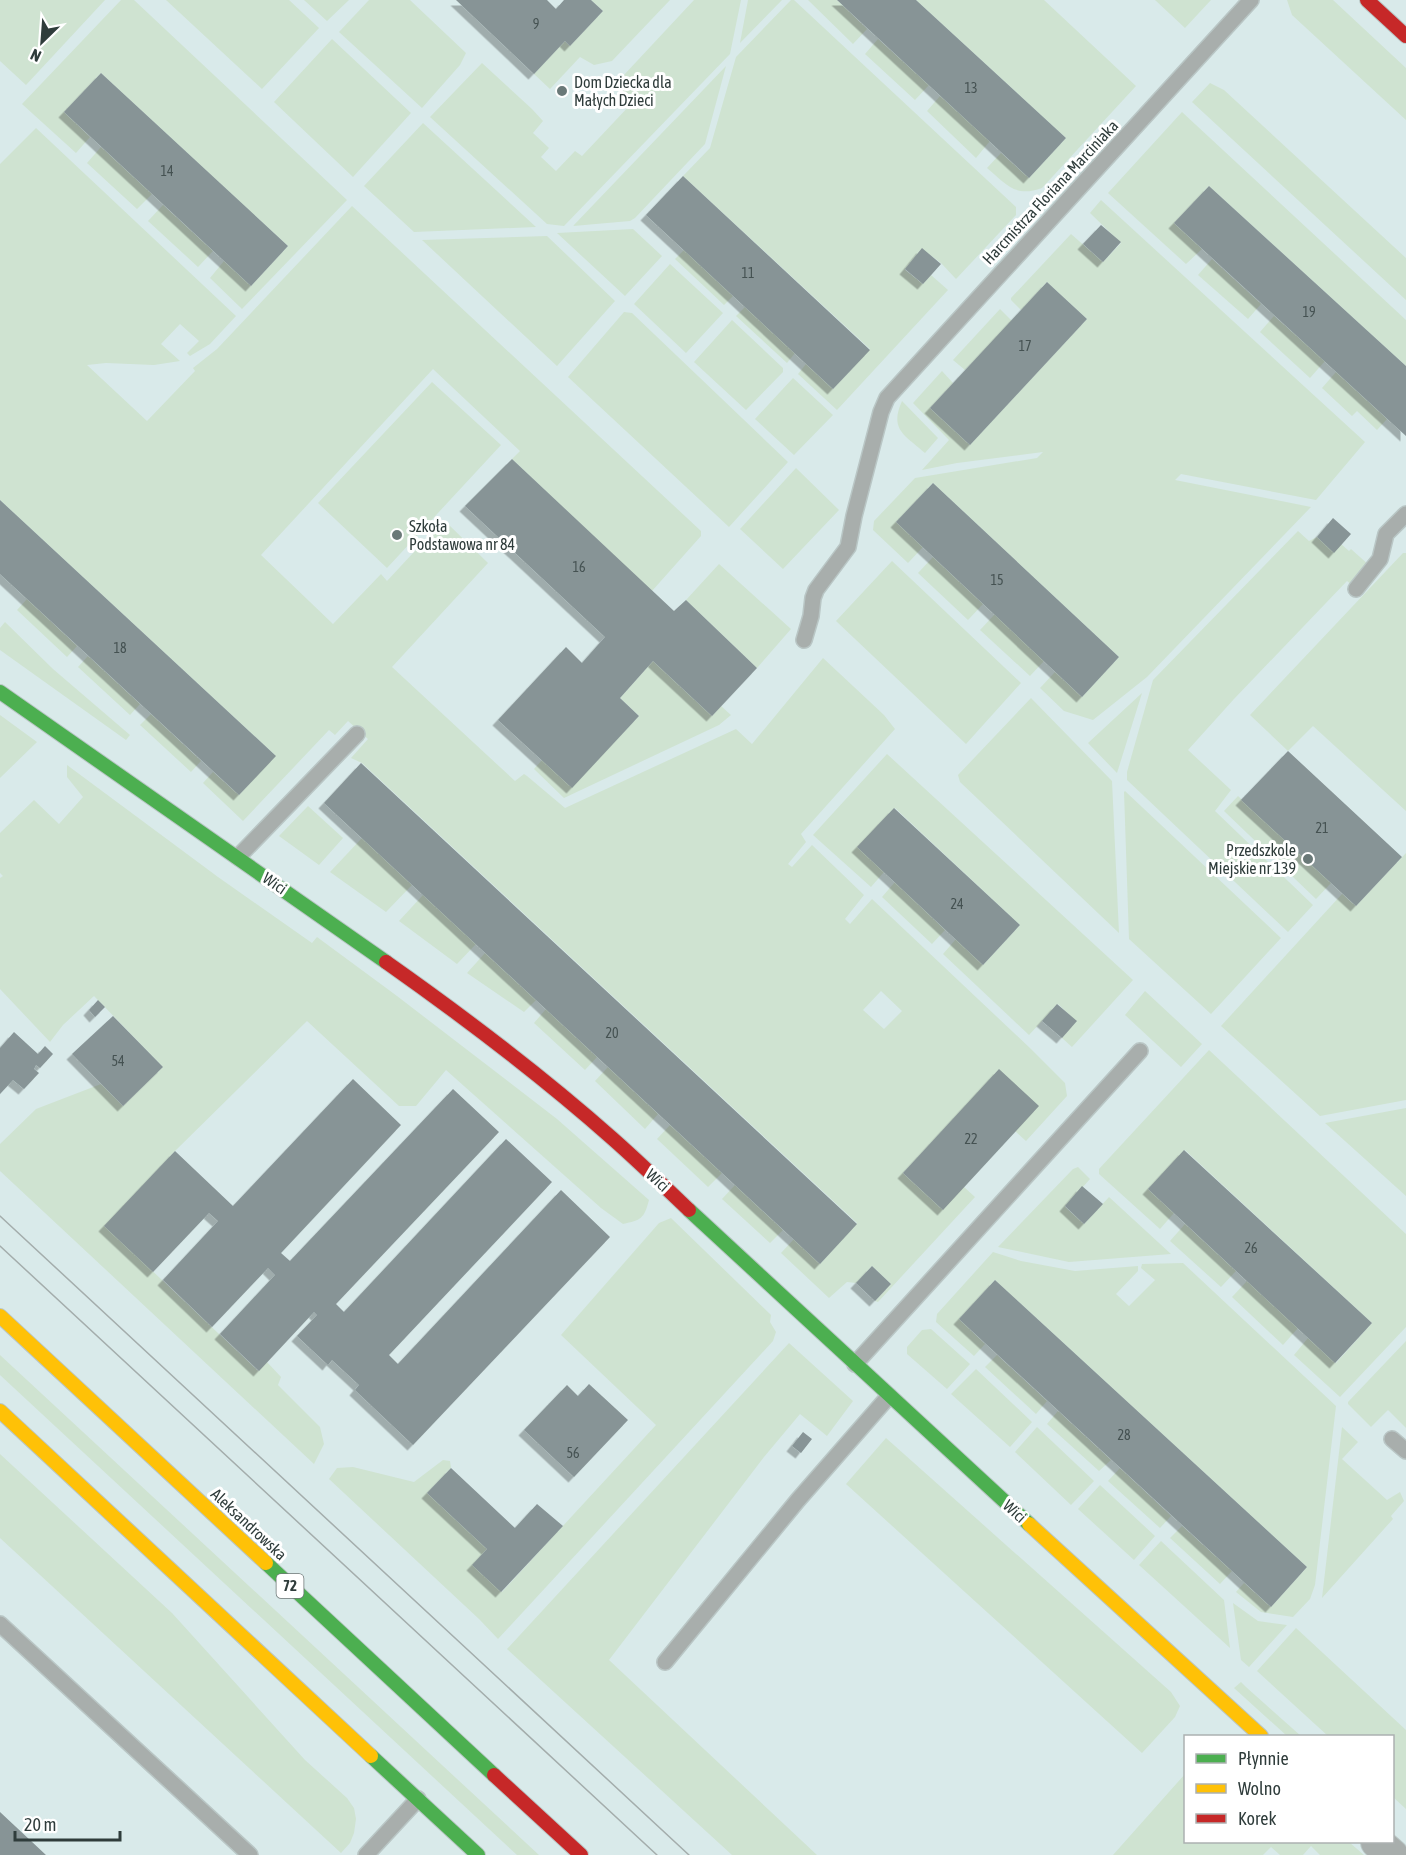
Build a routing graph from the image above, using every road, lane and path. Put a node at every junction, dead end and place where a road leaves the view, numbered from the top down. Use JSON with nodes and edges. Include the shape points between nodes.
{"nodes":[{"id":1,"x":1251,"y":0,"type":"edge"},
{"id":2,"x":1367,"y":0,"type":"edge"},
{"id":3,"x":1406,"y":36,"type":"edge"},
{"id":4,"x":1406,"y":514,"type":"edge"},
{"id":5,"x":1356,"y":589,"type":"dead end"},
{"id":6,"x":804,"y":640,"type":"dead end"},
{"id":7,"x":0,"y":692,"type":"edge"},
{"id":8,"x":357,"y":734,"type":"dead end"},
{"id":9,"x":238,"y":857,"type":"junction"},
{"id":10,"x":1140,"y":1051,"type":"dead end"},
{"id":11,"x":0,"y":1316,"type":"edge"},
{"id":12,"x":855,"y":1364,"type":"junction"},
{"id":13,"x":889,"y":1396,"type":"junction"},
{"id":14,"x":0,"y":1411,"type":"edge"},
{"id":15,"x":1392,"y":1439,"type":"dead end"},
{"id":16,"x":1406,"y":1451,"type":"edge"},
{"id":17,"x":0,"y":1624,"type":"edge"},
{"id":18,"x":665,"y":1662,"type":"dead end"},
{"id":19,"x":1259,"y":1735,"type":"edge"},
{"id":20,"x":418,"y":1799,"type":"junction"},
{"id":21,"x":1378,"y":1843,"type":"edge"},
{"id":22,"x":250,"y":1855,"type":"edge"},
{"id":23,"x":366,"y":1855,"type":"edge"},
{"id":24,"x":478,"y":1855,"type":"edge"},
{"id":25,"x":581,"y":1855,"type":"edge"},
{"id":26,"x":1392,"y":1855,"type":"edge"}],
"edges":[{"from":1,"to":6,"type":"lane","name":"Harcmistrza Floriana Marciniaka","via":[[886,398],[848,547],[816,590]]},
{"from":2,"to":3,"type":"street"},
{"from":4,"to":5,"type":"lane","via":[[1386,534],[1380,559]]},
{"from":7,"to":9,"type":"street","name":"Wici"},
{"from":8,"to":9,"type":"lane"},
{"from":9,"to":12,"type":"street","name":"Wici","via":[[399,971],[573,1104]]},
{"from":10,"to":12,"type":"lane"},
{"from":11,"to":25,"type":"street","name":"Aleksandrowska","number":"72"},
{"from":12,"to":13,"type":"street","name":"Wici"},
{"from":13,"to":18,"type":"lane"},
{"from":13,"to":19,"type":"street","name":"Wici"},
{"from":14,"to":20,"type":"street"},
{"from":15,"to":16,"type":"lane"},
{"from":17,"to":22,"type":"lane"},
{"from":20,"to":23,"type":"lane"},
{"from":20,"to":24,"type":"street"},
{"from":21,"to":26,"type":"street"}]}
